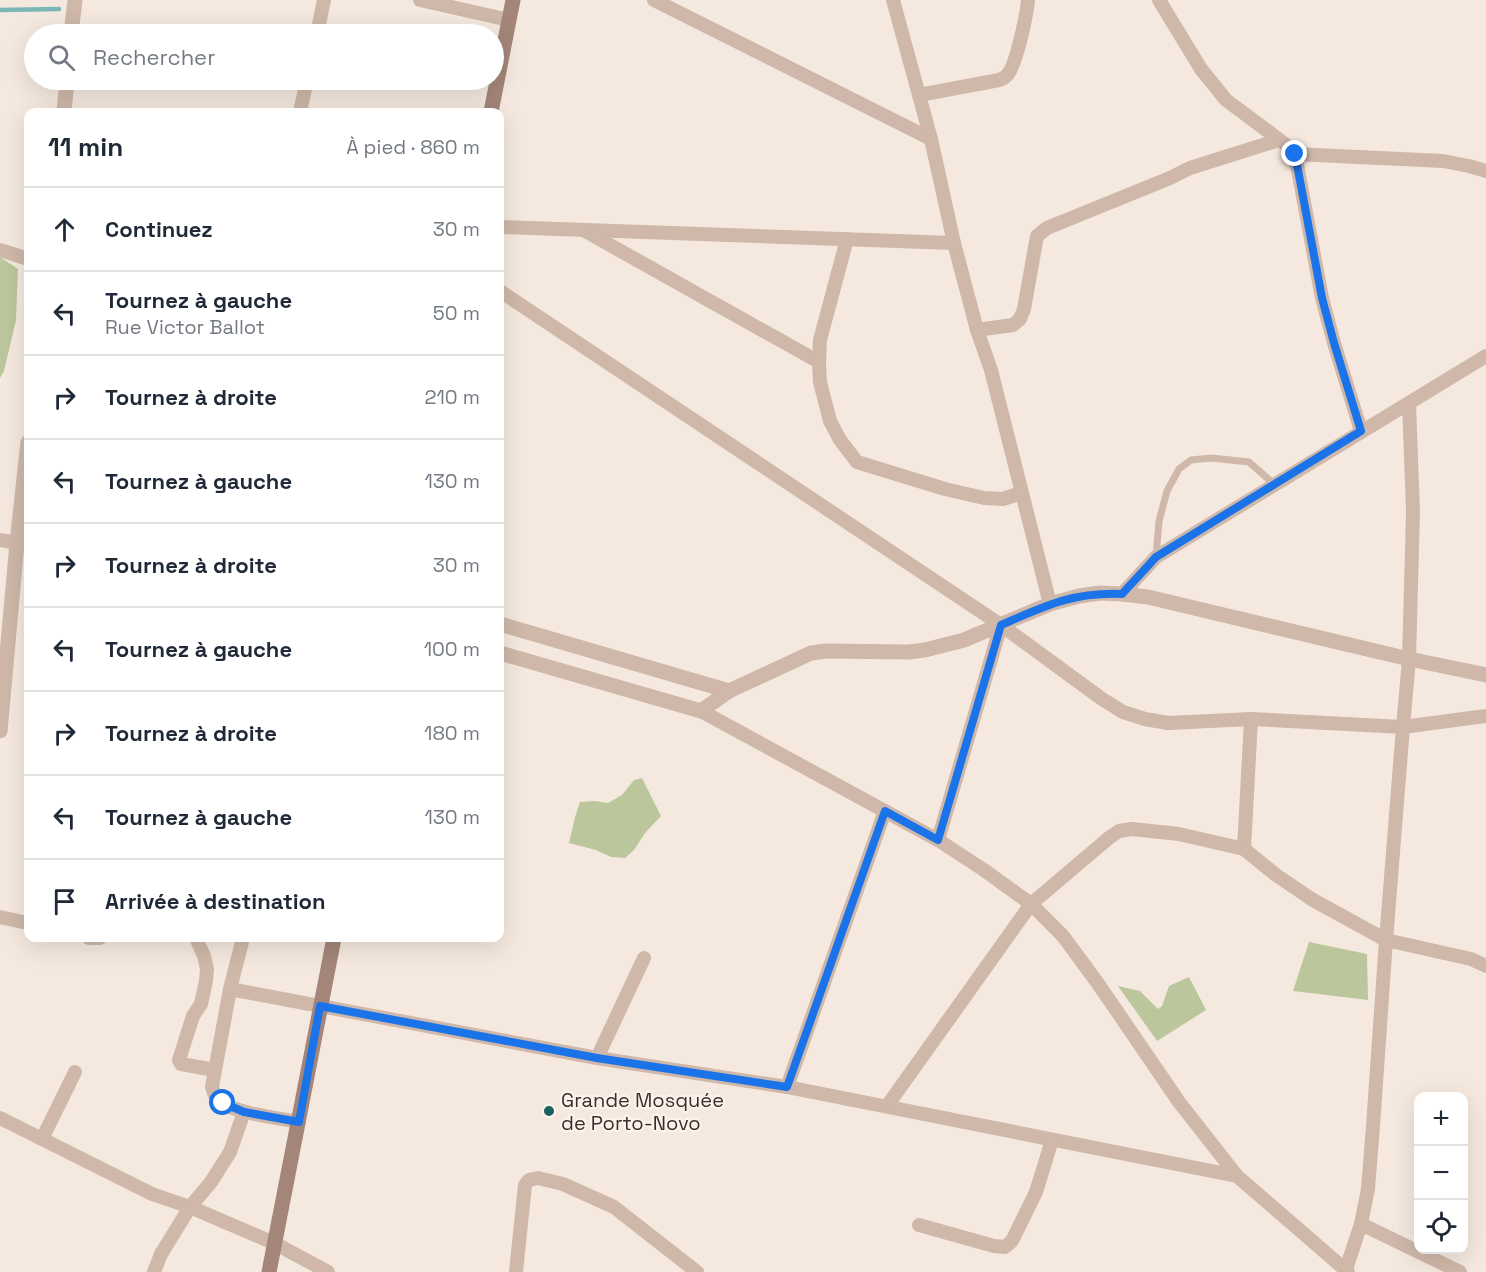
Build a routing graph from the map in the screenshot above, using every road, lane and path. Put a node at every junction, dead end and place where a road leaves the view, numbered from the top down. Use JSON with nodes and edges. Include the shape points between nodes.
{"nodes":[{"id":1,"x":75,"y":0,"type":"edge"},
{"id":2,"x":324,"y":0,"type":"edge"},
{"id":3,"x":420,"y":0,"type":"edge"},
{"id":4,"x":513,"y":0,"type":"edge"},
{"id":5,"x":654,"y":0,"type":"edge"},
{"id":6,"x":893,"y":0,"type":"edge"},
{"id":7,"x":1028,"y":0,"type":"edge"},
{"id":8,"x":1159,"y":0,"type":"edge"},
{"id":9,"x":509,"y":20,"type":"junction"},
{"id":10,"x":72,"y":24,"type":"edge"},
{"id":11,"x":319,"y":24,"type":"edge"},
{"id":12,"x":504,"y":46,"type":"edge"},
{"id":13,"x":66,"y":90,"type":"edge"},
{"id":14,"x":305,"y":90,"type":"edge"},
{"id":15,"x":495,"y":90,"type":"edge"},
{"id":16,"x":919,"y":95,"type":"junction"},
{"id":17,"x":64,"y":108,"type":"edge"},
{"id":18,"x":301,"y":108,"type":"edge"},
{"id":19,"x":492,"y":108,"type":"edge"},
{"id":20,"x":931,"y":139,"type":"junction"},
{"id":21,"x":1279,"y":140,"type":"junction"},
{"id":22,"x":1295,"y":154,"type":"junction"},
{"id":23,"x":1486,"y":171,"type":"edge"},
{"id":24,"x":504,"y":227,"type":"edge"},
{"id":25,"x":583,"y":230,"type":"junction"},
{"id":26,"x":846,"y":239,"type":"junction"},
{"id":27,"x":954,"y":243,"type":"junction"},
{"id":28,"x":0,"y":249,"type":"edge"},
{"id":29,"x":24,"y":258,"type":"edge"},
{"id":30,"x":504,"y":294,"type":"edge"},
{"id":31,"x":977,"y":330,"type":"junction"},
{"id":32,"x":1486,"y":356,"type":"edge"},
{"id":33,"x":819,"y":362,"type":"junction"},
{"id":34,"x":1409,"y":403,"type":"junction"},
{"id":35,"x":1361,"y":431,"type":"junction"},
{"id":36,"x":1274,"y":484,"type":"junction"},
{"id":37,"x":1022,"y":493,"type":"junction"},
{"id":38,"x":24,"y":524,"type":"edge"},
{"id":39,"x":0,"y":540,"type":"edge"},
{"id":40,"x":23,"y":544,"type":"edge"},
{"id":41,"x":1156,"y":557,"type":"junction"},
{"id":42,"x":1122,"y":594,"type":"junction"},
{"id":43,"x":1050,"y":604,"type":"junction"},
{"id":44,"x":504,"y":625,"type":"edge"},
{"id":45,"x":1001,"y":625,"type":"junction"},
{"id":46,"x":504,"y":654,"type":"edge"},
{"id":47,"x":1409,"y":658,"type":"junction"},
{"id":48,"x":1486,"y":675,"type":"edge"},
{"id":49,"x":729,"y":691,"type":"junction"},
{"id":50,"x":701,"y":711,"type":"junction"},
{"id":51,"x":1486,"y":716,"type":"edge"},
{"id":52,"x":1251,"y":719,"type":"junction"},
{"id":53,"x":1402,"y":727,"type":"junction"},
{"id":54,"x":0,"y":731,"type":"edge"},
{"id":55,"x":885,"y":811,"type":"junction"},
{"id":56,"x":938,"y":840,"type":"junction"},
{"id":57,"x":1244,"y":849,"type":"junction"},
{"id":58,"x":1031,"y":904,"type":"junction"},
{"id":59,"x":0,"y":916,"type":"edge"},
{"id":60,"x":24,"y":922,"type":"edge"},
{"id":61,"x":1386,"y":940,"type":"junction"},
{"id":62,"x":198,"y":942,"type":"edge"},
{"id":63,"x":242,"y":942,"type":"edge"},
{"id":64,"x":333,"y":942,"type":"edge"},
{"id":65,"x":644,"y":958,"type":"dead end"},
{"id":66,"x":1486,"y":966,"type":"edge"},
{"id":67,"x":231,"y":989,"type":"junction"},
{"id":68,"x":320,"y":1006,"type":"junction"},
{"id":69,"x":597,"y":1058,"type":"junction"},
{"id":70,"x":215,"y":1070,"type":"junction"},
{"id":71,"x":75,"y":1072,"type":"dead end"},
{"id":72,"x":787,"y":1087,"type":"junction"},
{"id":73,"x":887,"y":1106,"type":"junction"},
{"id":74,"x":244,"y":1112,"type":"junction"},
{"id":75,"x":0,"y":1118,"type":"edge"},
{"id":76,"x":299,"y":1122,"type":"junction"},
{"id":77,"x":42,"y":1139,"type":"junction"},
{"id":78,"x":1052,"y":1140,"type":"junction"},
{"id":79,"x":1237,"y":1176,"type":"junction"},
{"id":80,"x":190,"y":1206,"type":"junction"},
{"id":81,"x":1361,"y":1224,"type":"junction"},
{"id":82,"x":919,"y":1225,"type":"dead end"},
{"id":83,"x":274,"y":1243,"type":"junction"},
{"id":84,"x":1346,"y":1271,"type":"edge"},
{"id":85,"x":154,"y":1272,"type":"edge"},
{"id":86,"x":269,"y":1272,"type":"edge"},
{"id":87,"x":328,"y":1272,"type":"edge"},
{"id":88,"x":516,"y":1272,"type":"edge"},
{"id":89,"x":697,"y":1272,"type":"edge"},
{"id":90,"x":1460,"y":1272,"type":"edge"}],
"edges":[{"from":1,"to":10,"type":"street"},
{"from":2,"to":11,"type":"street"},
{"from":3,"to":9,"type":"street"},
{"from":4,"to":9,"type":"main road"},
{"from":5,"to":20,"type":"street"},
{"from":6,"to":16,"type":"street"},
{"from":7,"to":16,"type":"street","via":[[1008,75]]},
{"from":8,"to":21,"type":"street","via":[[1201,69],[1227,100]]},
{"from":9,"to":12,"type":"main road"},
{"from":13,"to":17,"type":"street"},
{"from":14,"to":18,"type":"street"},
{"from":15,"to":19,"type":"main road"},
{"from":16,"to":20,"type":"street"},
{"from":20,"to":27,"type":"street"},
{"from":21,"to":22,"type":"street"},
{"from":21,"to":31,"type":"street","via":[[1190,168],[1047,228],[1038,236],[1020,319],[1013,325]]},
{"from":22,"to":23,"type":"street","via":[[1443,161]]},
{"from":22,"to":35,"type":"street","via":[[1322,298]]},
{"from":24,"to":25,"type":"street"},
{"from":25,"to":26,"type":"street"},
{"from":25,"to":33,"type":"street"},
{"from":26,"to":27,"type":"street"},
{"from":26,"to":33,"type":"street","via":[[820,340]]},
{"from":27,"to":31,"type":"street"},
{"from":28,"to":29,"type":"street"},
{"from":30,"to":45,"type":"street"},
{"from":31,"to":37,"type":"street"},
{"from":32,"to":34,"type":"street"},
{"from":33,"to":37,"type":"street","via":[[819,382],[830,421],[857,462],[984,498],[1003,499]]},
{"from":34,"to":35,"type":"street"},
{"from":34,"to":47,"type":"street","via":[[1413,512]]},
{"from":35,"to":36,"type":"street"},
{"from":36,"to":41,"type":"street"},
{"from":36,"to":41,"type":"lane","via":[[1249,462],[1191,460],[1179,469],[1167,491]]},
{"from":37,"to":43,"type":"street"},
{"from":38,"to":40,"type":"street"},
{"from":39,"to":40,"type":"street"},
{"from":40,"to":54,"type":"street"},
{"from":41,"to":42,"type":"street"},
{"from":42,"to":43,"type":"street","via":[[1090,594]]},
{"from":42,"to":47,"type":"street"},
{"from":43,"to":45,"type":"street"},
{"from":44,"to":49,"type":"street"},
{"from":45,"to":49,"type":"street","via":[[925,650],[810,653]]},
{"from":45,"to":52,"type":"street","via":[[1123,712],[1168,723]]},
{"from":45,"to":56,"type":"street"},
{"from":46,"to":50,"type":"street"},
{"from":47,"to":48,"type":"street"},
{"from":47,"to":53,"type":"street"},
{"from":49,"to":50,"type":"street"},
{"from":50,"to":55,"type":"street"},
{"from":51,"to":53,"type":"street"},
{"from":52,"to":53,"type":"street"},
{"from":52,"to":57,"type":"street"},
{"from":53,"to":61,"type":"street"},
{"from":55,"to":56,"type":"street"},
{"from":55,"to":72,"type":"street"},
{"from":56,"to":58,"type":"street"},
{"from":57,"to":58,"type":"street","via":[[1179,834],[1119,831]]},
{"from":57,"to":61,"type":"street","via":[[1313,900]]},
{"from":58,"to":73,"type":"street"},
{"from":58,"to":79,"type":"street","via":[[1063,936],[1179,1102]]},
{"from":59,"to":60,"type":"street"},
{"from":61,"to":66,"type":"street","via":[[1471,959]]},
{"from":61,"to":81,"type":"street","via":[[1368,1189]]},
{"from":62,"to":70,"type":"street","via":[[207,969],[206,981],[179,1060],[181,1064]]},
{"from":63,"to":67,"type":"street"},
{"from":64,"to":68,"type":"main road"},
{"from":65,"to":69,"type":"street"},
{"from":67,"to":68,"type":"street"},
{"from":67,"to":70,"type":"street"},
{"from":68,"to":69,"type":"street"},
{"from":68,"to":76,"type":"main road"},
{"from":69,"to":72,"type":"street"},
{"from":70,"to":74,"type":"street","via":[[212,1087],[216,1098]]},
{"from":71,"to":77,"type":"street"},
{"from":72,"to":73,"type":"street"},
{"from":73,"to":78,"type":"street"},
{"from":74,"to":76,"type":"street"},
{"from":74,"to":80,"type":"street","via":[[230,1152]]},
{"from":75,"to":77,"type":"street"},
{"from":76,"to":83,"type":"main road"},
{"from":77,"to":80,"type":"street","via":[[152,1194]]},
{"from":78,"to":79,"type":"street"},
{"from":78,"to":82,"type":"street","via":[[1036,1192],[1012,1241],[1005,1247]]},
{"from":79,"to":84,"type":"street"},
{"from":80,"to":83,"type":"street"},
{"from":80,"to":85,"type":"street"},
{"from":81,"to":84,"type":"street"},
{"from":81,"to":90,"type":"street"},
{"from":83,"to":86,"type":"main road"},
{"from":83,"to":87,"type":"street"},
{"from":88,"to":89,"type":"street","via":[[525,1185],[529,1179],[538,1178],[614,1207]]}]}
